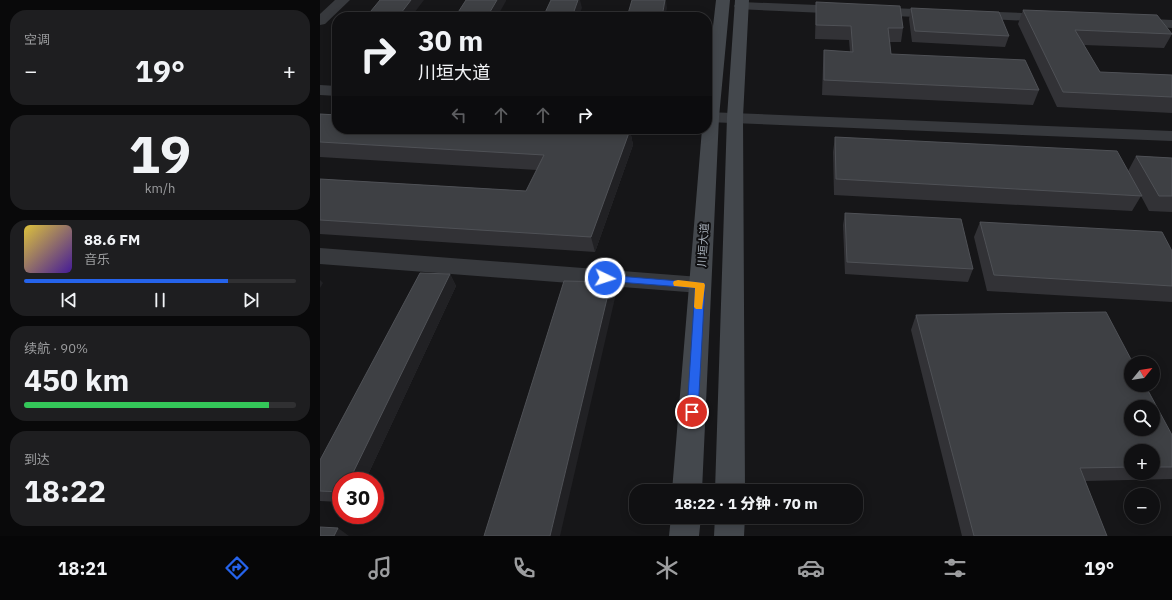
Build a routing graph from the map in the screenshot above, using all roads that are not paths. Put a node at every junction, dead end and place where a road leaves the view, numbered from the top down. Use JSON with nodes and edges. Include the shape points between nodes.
{"nodes":[{"id":1,"x":343,"y":0,"type":"edge"},
{"id":2,"x":735,"y":2,"type":"edge"},
{"id":3,"x":1060,"y":19,"type":"edge"},
{"id":4,"x":320,"y":21,"type":"edge"},
{"id":5,"x":1121,"y":21,"type":"edge"},
{"id":6,"x":1172,"y":24,"type":"edge"},
{"id":7,"x":320,"y":90,"type":"edge"},
{"id":8,"x":332,"y":91,"type":"edge"},
{"id":9,"x":712,"y":104,"type":"edge"},
{"id":10,"x":712,"y":117,"type":"edge"},
{"id":11,"x":735,"y":117,"type":"junction"},
{"id":12,"x":708,"y":134,"type":"edge"},
{"id":13,"x":1172,"y":136,"type":"edge"},
{"id":14,"x":320,"y":256,"type":"edge"},
{"id":15,"x":700,"y":285,"type":"junction"},
{"id":16,"x":687,"y":484,"type":"edge"},
{"id":17,"x":730,"y":484,"type":"edge"},
{"id":18,"x":685,"y":524,"type":"edge"},
{"id":19,"x":730,"y":524,"type":"edge"},
{"id":20,"x":684,"y":536,"type":"edge"},
{"id":21,"x":729,"y":536,"type":"edge"}],
"edges":[{"from":1,"to":4,"type":"street"},
{"from":2,"to":3,"type":"street"},
{"from":2,"to":9,"type":"main road","name":"川垣大道"},
{"from":2,"to":11,"type":"main road"},
{"from":5,"to":6,"type":"street"},
{"from":7,"to":8,"type":"street"},
{"from":10,"to":11,"type":"street"},
{"from":11,"to":13,"type":"street"},
{"from":11,"to":17,"type":"main road"},
{"from":12,"to":15,"type":"main road","name":"川垣大道"},
{"from":14,"to":15,"type":"street"},
{"from":15,"to":16,"type":"main road","name":"川垣大道"},
{"from":18,"to":20,"type":"main road"},
{"from":19,"to":21,"type":"main road"}]}
